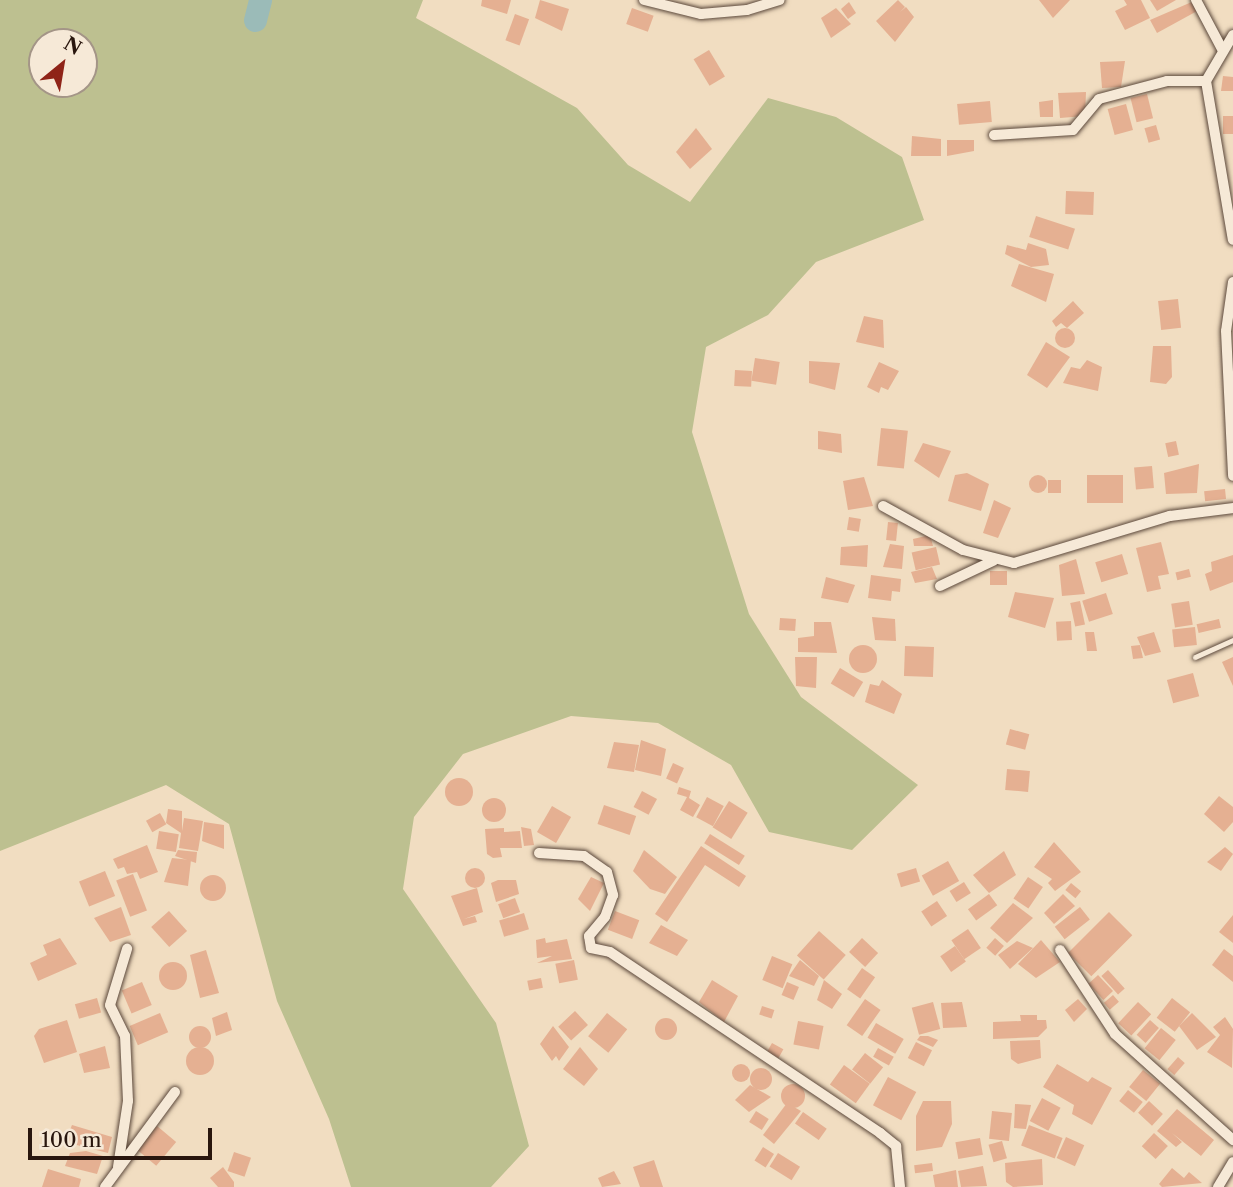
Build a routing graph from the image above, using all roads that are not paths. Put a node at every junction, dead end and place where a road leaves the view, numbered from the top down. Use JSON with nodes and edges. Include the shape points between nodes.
{"nodes":[{"id":1,"x":644,"y":0,"type":"edge"},
{"id":2,"x":779,"y":0,"type":"edge"},
{"id":3,"x":1196,"y":0,"type":"edge"},
{"id":4,"x":1233,"y":35,"type":"edge"},
{"id":5,"x":1222,"y":49,"type":"junction"},
{"id":6,"x":1206,"y":81,"type":"junction"},
{"id":7,"x":995,"y":135,"type":"dead end"},
{"id":8,"x":1233,"y":240,"type":"edge"},
{"id":9,"x":1233,"y":282,"type":"edge"},
{"id":10,"x":1233,"y":476,"type":"edge"},
{"id":11,"x":883,"y":506,"type":"dead end"},
{"id":12,"x":1233,"y":508,"type":"edge"},
{"id":13,"x":993,"y":561,"type":"junction"},
{"id":14,"x":940,"y":586,"type":"dead end"},
{"id":15,"x":1233,"y":640,"type":"edge"},
{"id":16,"x":1195,"y":657,"type":"dead end"},
{"id":17,"x":539,"y":853,"type":"dead end"},
{"id":18,"x":127,"y":949,"type":"dead end"},
{"id":19,"x":1060,"y":950,"type":"dead end"},
{"id":20,"x":175,"y":1092,"type":"dead end"},
{"id":21,"x":1233,"y":1140,"type":"edge"},
{"id":22,"x":1233,"y":1162,"type":"edge"},
{"id":23,"x":118,"y":1167,"type":"junction"},
{"id":24,"x":105,"y":1187,"type":"edge"},
{"id":25,"x":900,"y":1187,"type":"edge"},
{"id":26,"x":1218,"y":1187,"type":"edge"}],
"edges":[{"from":1,"to":2,"type":"street","via":[[701,14],[747,10]]},
{"from":3,"to":5,"type":"street"},
{"from":4,"to":5,"type":"street"},
{"from":5,"to":6,"type":"street"},
{"from":6,"to":7,"type":"street","via":[[1167,81],[1099,99],[1073,130]]},
{"from":6,"to":8,"type":"street"},
{"from":9,"to":10,"type":"street","via":[[1226,331]]},
{"from":11,"to":13,"type":"street"},
{"from":12,"to":13,"type":"street","via":[[1170,516],[1014,563]]},
{"from":13,"to":14,"type":"street"},
{"from":15,"to":16,"type":"lane"},
{"from":17,"to":25,"type":"street","via":[[584,856],[607,872],[613,895],[605,917],[589,936],[591,948],[610,952],[897,1146]]},
{"from":18,"to":23,"type":"street","via":[[110,1005],[125,1035],[128,1101]]},
{"from":19,"to":21,"type":"street","via":[[1115,1034]]},
{"from":20,"to":23,"type":"street"},
{"from":22,"to":26,"type":"street"},
{"from":23,"to":24,"type":"street"}]}
